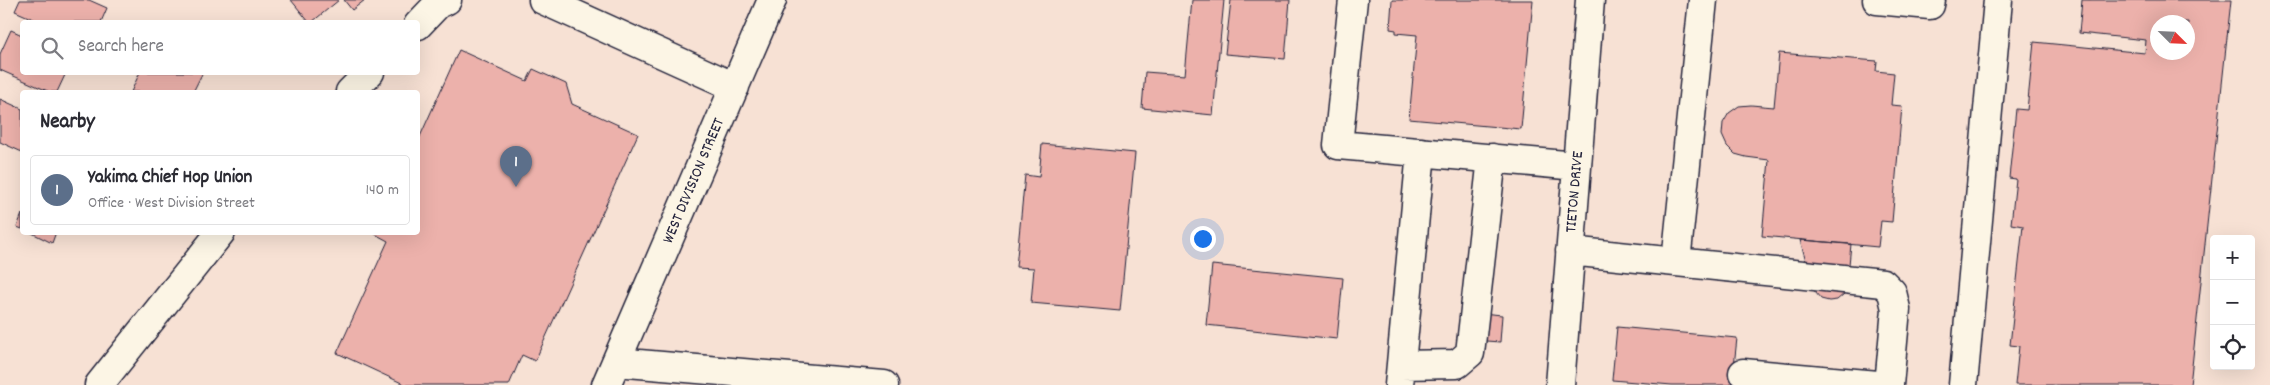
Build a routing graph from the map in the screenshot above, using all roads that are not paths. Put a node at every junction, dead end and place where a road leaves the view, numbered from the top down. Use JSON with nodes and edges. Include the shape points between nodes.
{"nodes":[{"id":1,"x":447,"y":0,"type":"edge"},
{"id":2,"x":543,"y":0,"type":"edge"},
{"id":3,"x":772,"y":0,"type":"edge"},
{"id":4,"x":1353,"y":0,"type":"edge"},
{"id":5,"x":1590,"y":0,"type":"edge"},
{"id":6,"x":1703,"y":0,"type":"edge"},
{"id":7,"x":1877,"y":0,"type":"edge"},
{"id":8,"x":1931,"y":0,"type":"edge"},
{"id":9,"x":1998,"y":0,"type":"edge"},
{"id":10,"x":420,"y":23,"type":"edge"},
{"id":11,"x":367,"y":75,"type":"edge"},
{"id":12,"x":735,"y":87,"type":"junction"},
{"id":13,"x":352,"y":90,"type":"edge"},
{"id":14,"x":1421,"y":152,"type":"junction"},
{"id":15,"x":1492,"y":158,"type":"junction"},
{"id":16,"x":1577,"y":166,"type":"junction"},
{"id":17,"x":219,"y":235,"type":"edge"},
{"id":18,"x":1570,"y":251,"type":"junction"},
{"id":19,"x":1676,"y":262,"type":"junction"},
{"id":20,"x":1743,"y":373,"type":"dead end"},
{"id":21,"x":611,"y":374,"type":"edge"},
{"id":22,"x":1400,"y":375,"type":"edge"},
{"id":23,"x":99,"y":385,"type":"edge"},
{"id":24,"x":884,"y":385,"type":"edge"},
{"id":25,"x":1560,"y":385,"type":"edge"},
{"id":26,"x":1878,"y":385,"type":"edge"},
{"id":27,"x":1889,"y":385,"type":"edge"},
{"id":28,"x":1964,"y":385,"type":"edge"}],
"edges":[{"from":1,"to":10,"type":"street","via":[[438,4]]},
{"from":2,"to":12,"type":"street"},
{"from":3,"to":12,"type":"street","name":"WEST DIVISION STREET"},
{"from":4,"to":14,"type":"street","via":[[1338,146]]},
{"from":5,"to":16,"type":"street","name":"TIETON DRIVE"},
{"from":6,"to":19,"type":"street"},
{"from":7,"to":8,"type":"street","via":[[1930,6]]},
{"from":9,"to":28,"type":"street"},
{"from":11,"to":13,"type":"street"},
{"from":12,"to":21,"type":"street","name":"WEST DIVISION STREET"},
{"from":14,"to":15,"type":"street"},
{"from":14,"to":22,"type":"street"},
{"from":15,"to":16,"type":"street"},
{"from":15,"to":22,"type":"street","via":[[1470,353],[1457,364]]},
{"from":16,"to":18,"type":"street","name":"TIETON DRIVE"},
{"from":17,"to":23,"type":"street"},
{"from":18,"to":19,"type":"street"},
{"from":18,"to":25,"type":"street","name":"TIETON DRIVE"},
{"from":19,"to":27,"type":"street","via":[[1884,283],[1892,292],[1896,309]]},
{"from":20,"to":26,"type":"street"},
{"from":21,"to":24,"type":"street"}]}
